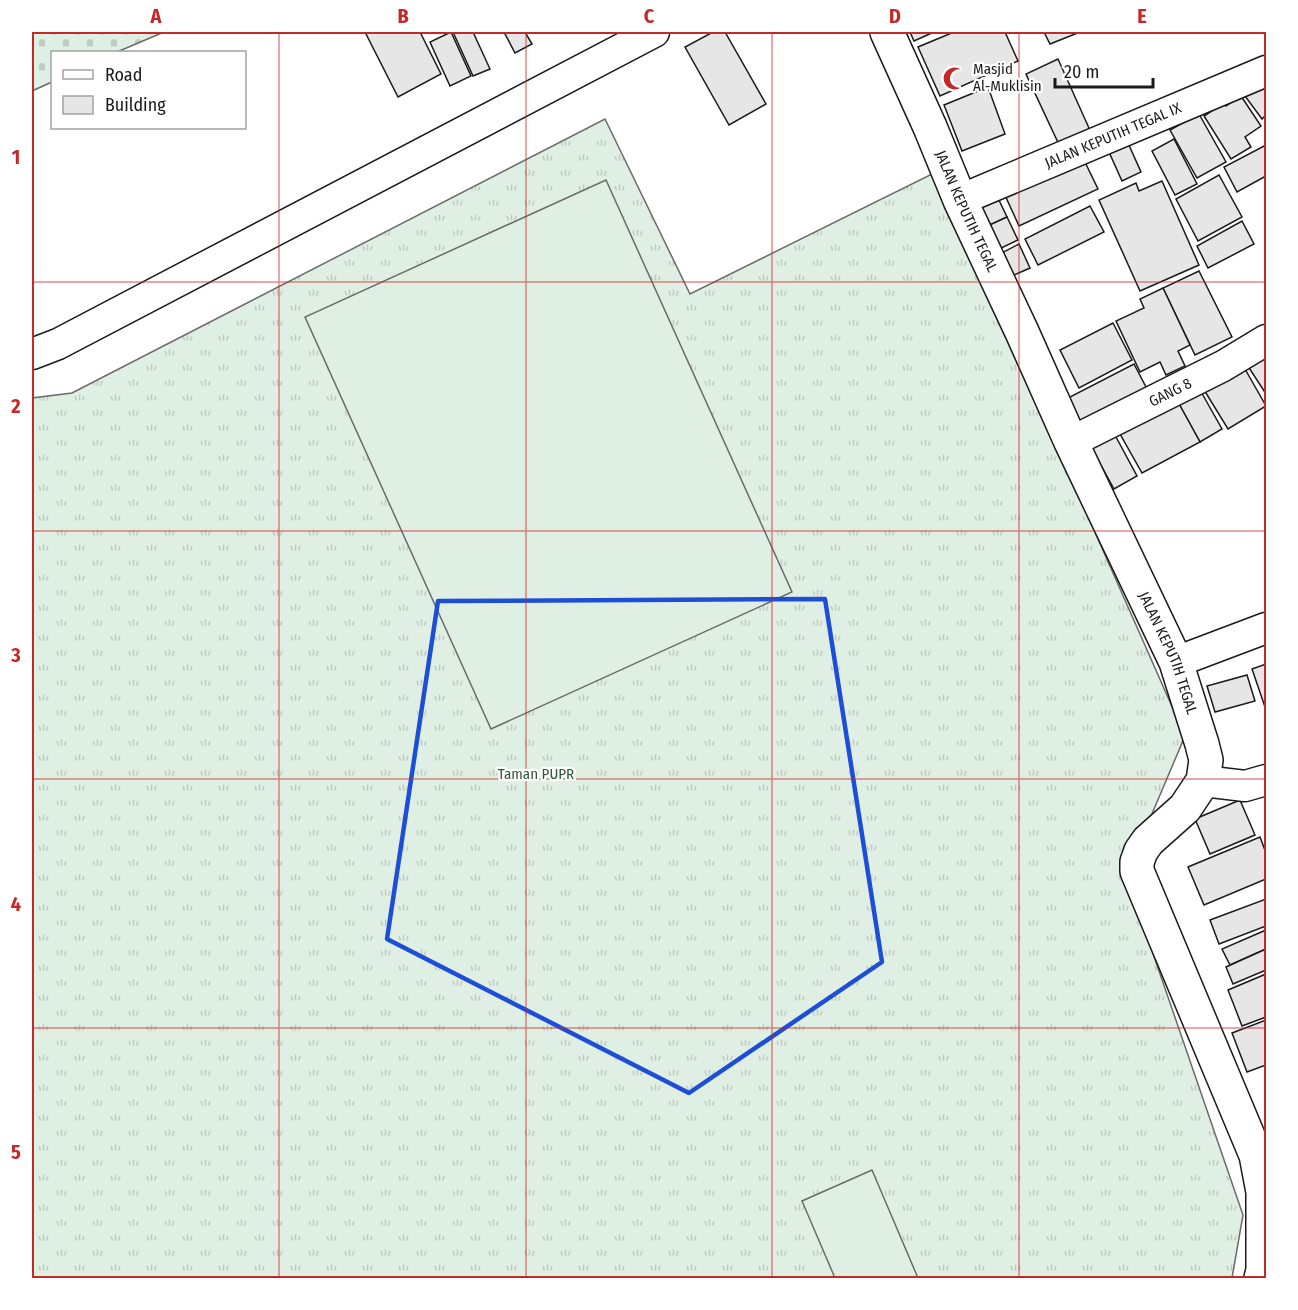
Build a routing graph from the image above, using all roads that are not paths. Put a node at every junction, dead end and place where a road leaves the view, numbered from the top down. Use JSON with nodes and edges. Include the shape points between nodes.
{"nodes":[{"id":1,"x":654,"y":32,"type":"edge"},
{"id":2,"x":887,"y":32,"type":"edge"},
{"id":3,"x":1266,"y":71,"type":"edge"},
{"id":4,"x":960,"y":200,"type":"junction"},
{"id":5,"x":1266,"y":339,"type":"edge"},
{"id":6,"x":32,"y":354,"type":"edge"},
{"id":7,"x":1071,"y":442,"type":"junction"},
{"id":8,"x":1266,"y":628,"type":"edge"},
{"id":9,"x":1176,"y":662,"type":"junction"},
{"id":10,"x":1266,"y":780,"type":"edge"},
{"id":11,"x":1203,"y":781,"type":"junction"},
{"id":12,"x":1261,"y":1152,"type":"edge"},
{"id":13,"x":1262,"y":1278,"type":"edge"}],
"edges":[{"from":1,"to":6,"type":"street","via":[[58,344]]},
{"from":2,"to":4,"type":"main road","name":"JALAN KEPUTIH TEGAL"},
{"from":3,"to":4,"type":"street","name":"JALAN KEPUTIH TEGAL IX"},
{"from":4,"to":7,"type":"main road","name":"JALAN KEPUTIH TEGAL"},
{"from":5,"to":7,"type":"street","name":"GANG 8","via":[[1223,366]]},
{"from":7,"to":9,"type":"main road","name":"JALAN KEPUTIH TEGAL"},
{"from":8,"to":9,"type":"street"},
{"from":9,"to":11,"type":"main road","name":"JALAN KEPUTIH TEGAL","via":[[1206,760]]},
{"from":10,"to":11,"type":"street","via":[[1245,786]]},
{"from":11,"to":12,"type":"main road","via":[[1185,808],[1148,840],[1137,862],[1137,872]]},
{"from":12,"to":13,"type":"main road"}]}
